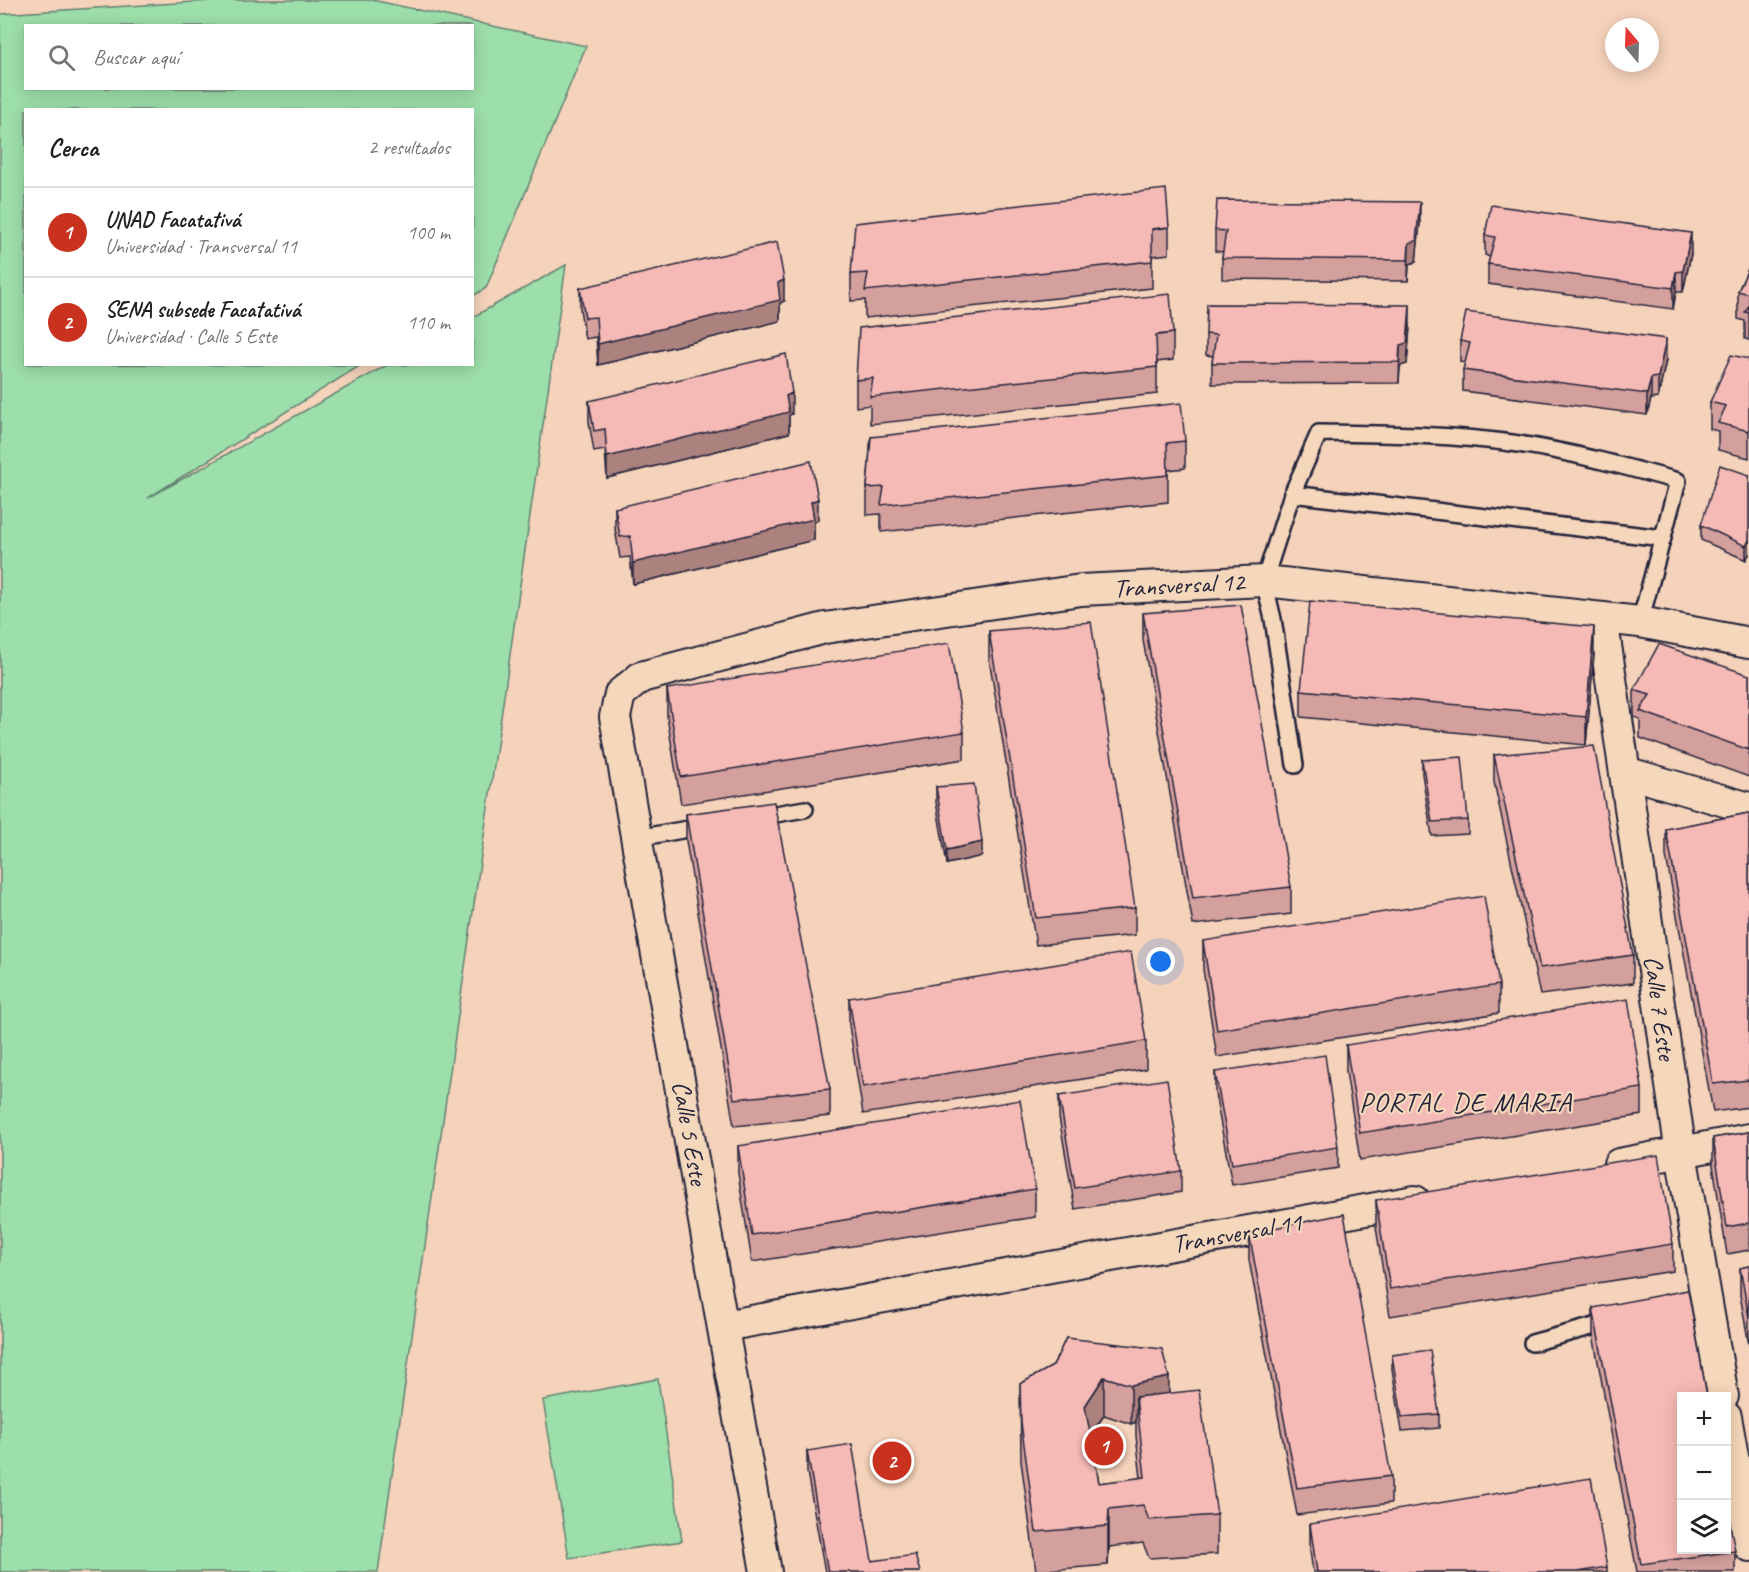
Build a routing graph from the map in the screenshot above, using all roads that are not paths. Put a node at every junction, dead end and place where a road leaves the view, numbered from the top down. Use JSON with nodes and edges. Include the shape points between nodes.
{"nodes":[{"id":1,"x":1292,"y":494,"type":"junction"},
{"id":2,"x":1663,"y":538,"type":"junction"},
{"id":3,"x":1264,"y":581,"type":"junction"},
{"id":4,"x":1602,"y":618,"type":"junction"},
{"id":5,"x":1640,"y":622,"type":"junction"},
{"id":6,"x":1749,"y":643,"type":"edge"},
{"id":7,"x":620,"y":694,"type":"joint"},
{"id":8,"x":1295,"y":765,"type":"dead end"},
{"id":9,"x":1625,"y":772,"type":"junction"},
{"id":10,"x":1749,"y":808,"type":"edge"},
{"id":11,"x":805,"y":809,"type":"dead end"},
{"id":12,"x":740,"y":820,"type":"edge"},
{"id":13,"x":718,"y":824,"type":"edge"},
{"id":14,"x":637,"y":838,"type":"junction"},
{"id":15,"x":1749,"y":1139,"type":"edge"},
{"id":16,"x":1681,"y":1153,"type":"junction"},
{"id":17,"x":1588,"y":1170,"type":"edge"},
{"id":18,"x":1438,"y":1197,"type":"edge"},
{"id":19,"x":1624,"y":1318,"type":"edge"},
{"id":20,"x":724,"y":1326,"type":"junction"},
{"id":21,"x":1532,"y":1343,"type":"dead end"},
{"id":22,"x":1722,"y":1392,"type":"edge"},
{"id":23,"x":1731,"y":1445,"type":"edge"},
{"id":24,"x":1749,"y":1546,"type":"edge"},
{"id":25,"x":766,"y":1572,"type":"edge"}],
"edges":[{"from":1,"to":2,"type":"lane"},
{"from":1,"to":2,"type":"lane","via":[[1319,434],[1426,435],[1512,443],[1678,481]]},
{"from":1,"to":3,"type":"lane"},
{"from":2,"to":5,"type":"lane"},
{"from":3,"to":4,"type":"street","name":"Transversal 12"},
{"from":3,"to":7,"type":"street","name":"Transversal 12","via":[[1081,590],[825,628],[641,677]]},
{"from":3,"to":8,"type":"lane"},
{"from":4,"to":5,"type":"street","name":"Transversal 12"},
{"from":4,"to":9,"type":"street","name":"Calle 7 Este"},
{"from":5,"to":6,"type":"street","name":"Transversal 12"},
{"from":7,"to":14,"type":"street","name":"Calle 5 Este","via":[[615,717]]},
{"from":9,"to":10,"type":"street"},
{"from":9,"to":16,"type":"street","name":"Calle 7 Este"},
{"from":11,"to":12,"type":"lane"},
{"from":13,"to":14,"type":"lane"},
{"from":14,"to":20,"type":"street","name":"Calle 5 Este"},
{"from":15,"to":16,"type":"street"},
{"from":16,"to":17,"type":"street"},
{"from":16,"to":22,"type":"street","name":"Calle 7 Este","via":[[1700,1299]]},
{"from":18,"to":20,"type":"street","name":"Transversal 11"},
{"from":19,"to":21,"type":"lane"},
{"from":20,"to":25,"type":"street","name":"Calle 5 Este"},
{"from":23,"to":24,"type":"street"}]}
